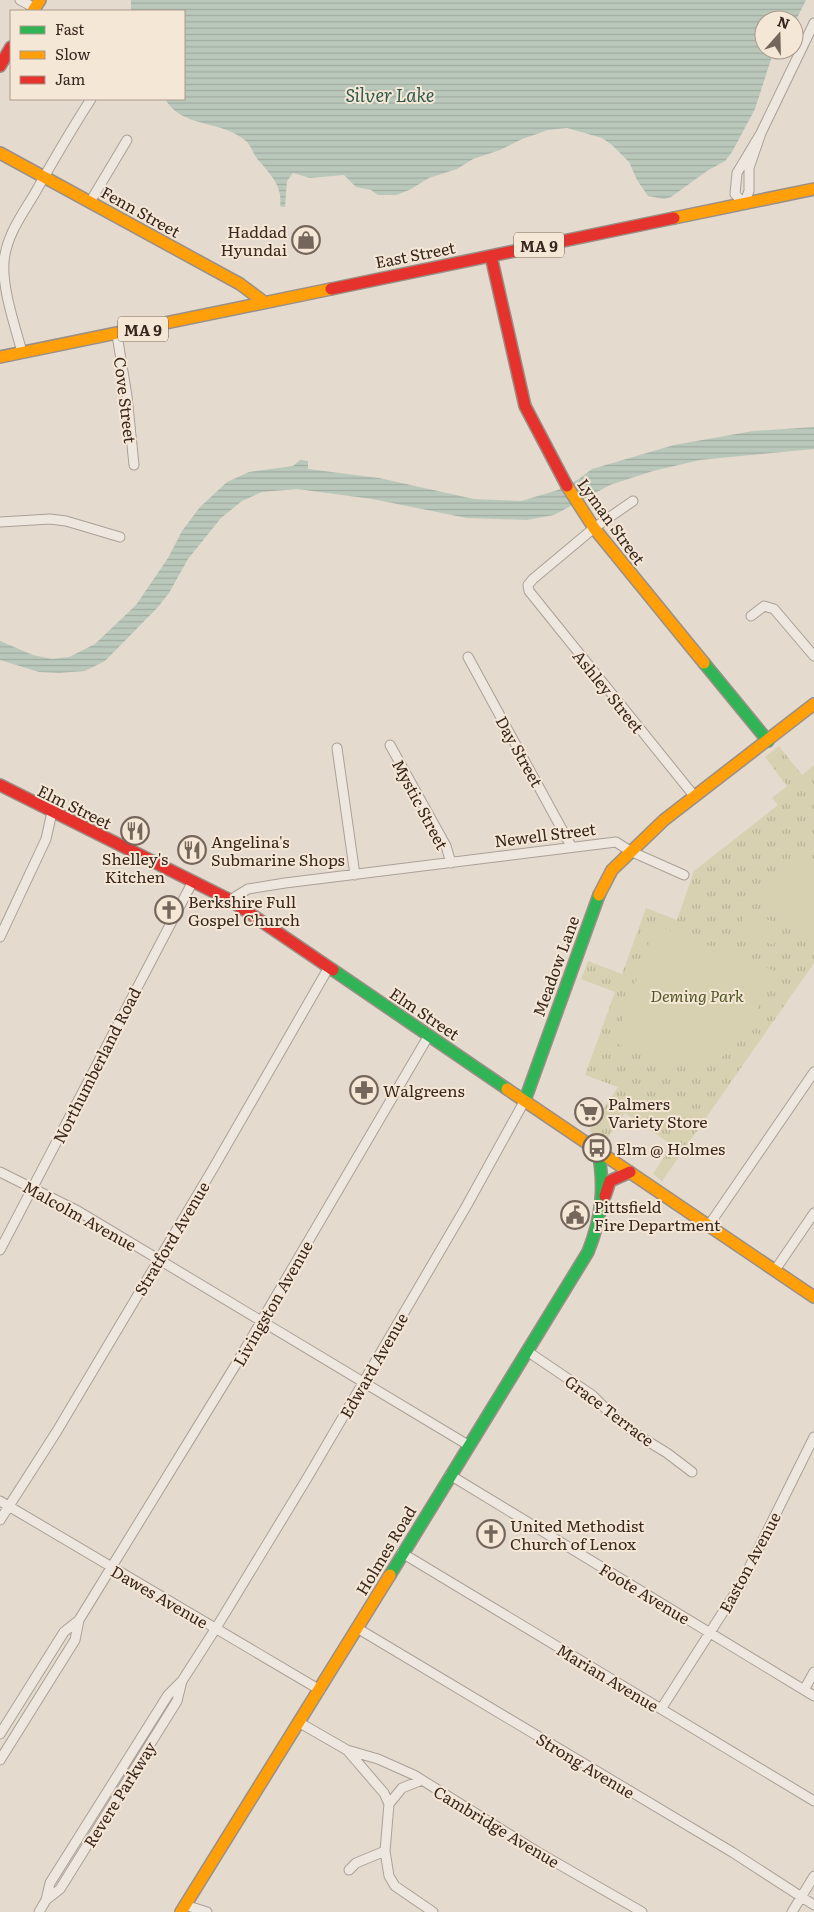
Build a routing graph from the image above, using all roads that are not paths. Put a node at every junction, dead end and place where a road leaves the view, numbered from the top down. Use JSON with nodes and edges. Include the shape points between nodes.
{"nodes":[{"id":1,"x":20,"y":0,"type":"edge"},
{"id":2,"x":36,"y":7,"type":"edge"},
{"id":3,"x":814,"y":23,"type":"edge"},
{"id":4,"x":10,"y":49,"type":"edge"},
{"id":5,"x":0,"y":66,"type":"edge"},
{"id":6,"x":90,"y":100,"type":"edge"},
{"id":7,"x":761,"y":133,"type":"junction"},
{"id":8,"x":128,"y":140,"type":"dead end"},
{"id":9,"x":0,"y":153,"type":"edge"},
{"id":10,"x":43,"y":177,"type":"junction"},
{"id":11,"x":814,"y":189,"type":"edge"},
{"id":12,"x":90,"y":202,"type":"junction"},
{"id":13,"x":744,"y":204,"type":"junction"},
{"id":14,"x":492,"y":256,"type":"junction"},
{"id":15,"x":264,"y":302,"type":"junction"},
{"id":16,"x":117,"y":335,"type":"junction"},
{"id":17,"x":22,"y":352,"type":"junction"},
{"id":18,"x":0,"y":356,"type":"edge"},
{"id":19,"x":134,"y":465,"type":"dead end"},
{"id":20,"x":634,"y":501,"type":"dead end"},
{"id":21,"x":0,"y":522,"type":"edge"},
{"id":22,"x":594,"y":528,"type":"junction"},
{"id":23,"x":120,"y":537,"type":"dead end"},
{"id":24,"x":751,"y":616,"type":"dead end"},
{"id":25,"x":814,"y":656,"type":"edge"},
{"id":26,"x":468,"y":657,"type":"dead end"},
{"id":27,"x":814,"y":704,"type":"edge"},
{"id":28,"x":768,"y":741,"type":"junction"},
{"id":29,"x":390,"y":745,"type":"dead end"},
{"id":30,"x":337,"y":748,"type":"dead end"},
{"id":31,"x":0,"y":785,"type":"edge"},
{"id":32,"x":695,"y":797,"type":"junction"},
{"id":33,"x":52,"y":812,"type":"junction"},
{"id":34,"x":571,"y":846,"type":"junction"},
{"id":35,"x":630,"y":851,"type":"junction"},
{"id":36,"x":451,"y":863,"type":"junction"},
{"id":37,"x":355,"y":875,"type":"junction"},
{"id":38,"x":684,"y":875,"type":"dead end"},
{"id":39,"x":193,"y":881,"type":"junction"},
{"id":40,"x":230,"y":900,"type":"junction"},
{"id":41,"x":3,"y":922,"type":"edge"},
{"id":42,"x":0,"y":937,"type":"edge"},
{"id":43,"x":329,"y":967,"type":"junction"},
{"id":44,"x":428,"y":1035,"type":"junction"},
{"id":45,"x":814,"y":1072,"type":"edge"},
{"id":46,"x":525,"y":1100,"type":"junction"},
{"id":47,"x":598,"y":1150,"type":"junction"},
{"id":48,"x":0,"y":1172,"type":"edge"},
{"id":49,"x":630,"y":1172,"type":"junction"},
{"id":50,"x":32,"y":1188,"type":"junction"},
{"id":51,"x":603,"y":1200,"type":"junction"},
{"id":52,"x":814,"y":1213,"type":"edge"},
{"id":53,"x":709,"y":1225,"type":"junction"},
{"id":54,"x":0,"y":1250,"type":"edge"},
{"id":55,"x":157,"y":1259,"type":"junction"},
{"id":56,"x":775,"y":1270,"type":"junction"},
{"id":57,"x":814,"y":1297,"type":"edge"},
{"id":58,"x":261,"y":1321,"type":"junction"},
{"id":59,"x":527,"y":1351,"type":"junction"},
{"id":60,"x":363,"y":1381,"type":"junction"},
{"id":61,"x":814,"y":1438,"type":"edge"},
{"id":62,"x":468,"y":1445,"type":"junction"},
{"id":63,"x":692,"y":1472,"type":"dead end"},
{"id":64,"x":450,"y":1475,"type":"junction"},
{"id":65,"x":0,"y":1501,"type":"edge"},
{"id":66,"x":9,"y":1506,"type":"junction"},
{"id":67,"x":0,"y":1520,"type":"edge"},
{"id":68,"x":402,"y":1553,"type":"junction"},
{"id":69,"x":112,"y":1568,"type":"junction"},
{"id":70,"x":79,"y":1620,"type":"junction"},
{"id":71,"x":216,"y":1628,"type":"junction"},
{"id":72,"x":357,"y":1628,"type":"junction"},
{"id":73,"x":710,"y":1632,"type":"junction"},
{"id":74,"x":814,"y":1672,"type":"edge"},
{"id":75,"x":182,"y":1681,"type":"junction"},
{"id":76,"x":320,"y":1690,"type":"junction"},
{"id":77,"x":804,"y":1690,"type":"junction"},
{"id":78,"x":814,"y":1696,"type":"edge"},
{"id":79,"x":661,"y":1709,"type":"junction"},
{"id":80,"x":300,"y":1723,"type":"junction"},
{"id":81,"x":2,"y":1730,"type":"edge"},
{"id":82,"x":16,"y":1734,"type":"junction"},
{"id":83,"x":347,"y":1750,"type":"junction"},
{"id":84,"x":0,"y":1760,"type":"edge"},
{"id":85,"x":422,"y":1780,"type":"junction"},
{"id":86,"x":108,"y":1788,"type":"junction"},
{"id":87,"x":119,"y":1795,"type":"junction"},
{"id":88,"x":814,"y":1801,"type":"edge"},
{"id":89,"x":389,"y":1804,"type":"junction"},
{"id":90,"x":385,"y":1851,"type":"junction"},
{"id":91,"x":349,"y":1870,"type":"dead end"},
{"id":92,"x":814,"y":1876,"type":"edge"},
{"id":93,"x":801,"y":1897,"type":"junction"},
{"id":94,"x":46,"y":1900,"type":"junction"},
{"id":95,"x":814,"y":1905,"type":"edge"},
{"id":96,"x":186,"y":1910,"type":"edge"},
{"id":97,"x":39,"y":1912,"type":"edge"},
{"id":98,"x":207,"y":1912,"type":"edge"},
{"id":99,"x":433,"y":1912,"type":"edge"},
{"id":100,"x":642,"y":1912,"type":"edge"},
{"id":101,"x":792,"y":1912,"type":"edge"}],
"edges":[{"from":1,"to":2,"type":"street"},
{"from":3,"to":7,"type":"street"},
{"from":4,"to":5,"type":"main road"},
{"from":6,"to":10,"type":"street"},
{"from":7,"to":13,"type":"street","via":[[749,168],[749,191]]},
{"from":7,"to":13,"type":"street","via":[[736,179],[735,194]]},
{"from":8,"to":12,"type":"street"},
{"from":9,"to":10,"type":"main road","name":"Fenn Street"},
{"from":10,"to":12,"type":"main road","name":"Fenn Street"},
{"from":10,"to":17,"type":"street","via":[[14,229],[4,263]]},
{"from":11,"to":13,"type":"main road","name":"East Street","number":"MA 9"},
{"from":12,"to":15,"type":"main road","name":"Fenn Street","via":[[240,284]]},
{"from":13,"to":14,"type":"main road","name":"East Street","number":"MA 9"},
{"from":14,"to":15,"type":"main road","name":"East Street","number":"MA 9"},
{"from":14,"to":22,"type":"main road","name":"Lyman Street","via":[[525,406],[578,506]]},
{"from":15,"to":16,"type":"main road","name":"East Street","number":"MA 9"},
{"from":16,"to":17,"type":"main road","name":"East Street","number":"MA 9"},
{"from":16,"to":19,"type":"street","name":"Cove Street"},
{"from":17,"to":18,"type":"main road","name":"East Street","number":"MA 9"},
{"from":20,"to":22,"type":"street"},
{"from":21,"to":23,"type":"street","via":[[50,519]]},
{"from":22,"to":28,"type":"main road","name":"Lyman Street"},
{"from":22,"to":32,"type":"street","name":"Ashley Street","via":[[529,584],[529,591]]},
{"from":24,"to":25,"type":"street","via":[[769,606]]},
{"from":26,"to":34,"type":"street","name":"Day Street"},
{"from":27,"to":28,"type":"main road"},
{"from":28,"to":32,"type":"main road"},
{"from":29,"to":36,"type":"street","name":"Mystic Street","via":[[446,846]]},
{"from":30,"to":37,"type":"street"},
{"from":31,"to":33,"type":"main road","name":"Elm Street"},
{"from":32,"to":35,"type":"main road"},
{"from":33,"to":39,"type":"main road","name":"Elm Street"},
{"from":33,"to":41,"type":"street","via":[[46,839]]},
{"from":34,"to":35,"type":"street","name":"Newell Street","via":[[616,842]]},
{"from":34,"to":36,"type":"street","name":"Newell Street"},
{"from":35,"to":38,"type":"street","name":"Newell Street"},
{"from":35,"to":46,"type":"main road","name":"Meadow Lane","via":[[612,870],[602,888]]},
{"from":36,"to":37,"type":"street","name":"Newell Street"},
{"from":37,"to":40,"type":"street","name":"Newell Street","via":[[248,889]]},
{"from":39,"to":40,"type":"main road","name":"Elm Street"},
{"from":39,"to":50,"type":"street","name":"Northumberland Road"},
{"from":40,"to":43,"type":"main road","name":"Elm Street"},
{"from":41,"to":42,"type":"street"},
{"from":43,"to":44,"type":"main road","name":"Elm Street"},
{"from":43,"to":55,"type":"street","name":"Stratford Avenue"},
{"from":44,"to":46,"type":"main road","name":"Elm Street"},
{"from":44,"to":58,"type":"street","name":"Livingston Avenue"},
{"from":45,"to":53,"type":"street"},
{"from":46,"to":47,"type":"main road","name":"Elm Street"},
{"from":46,"to":60,"type":"street","name":"Edward Avenue"},
{"from":47,"to":49,"type":"main road","name":"Elm Street"},
{"from":47,"to":51,"type":"main road","name":"Holmes Road","via":[[603,1170]]},
{"from":48,"to":50,"type":"street","name":"Malcolm Avenue"},
{"from":49,"to":51,"type":"main road","name":"Holmes Road","via":[[610,1181]]},
{"from":49,"to":53,"type":"main road","name":"Elm Street"},
{"from":50,"to":54,"type":"street","name":"Northumberland Road"},
{"from":50,"to":55,"type":"street","name":"Malcolm Avenue","via":[[78,1211]]},
{"from":51,"to":59,"type":"main road","name":"Holmes Road","via":[[600,1225],[588,1252]]},
{"from":52,"to":56,"type":"street"},
{"from":53,"to":56,"type":"main road","name":"Elm Street"},
{"from":55,"to":58,"type":"street","name":"Malcolm Avenue"},
{"from":55,"to":66,"type":"street","name":"Stratford Avenue","via":[[57,1431]]},
{"from":56,"to":57,"type":"main road","name":"Elm Street"},
{"from":58,"to":60,"type":"street","name":"Malcolm Avenue"},
{"from":58,"to":69,"type":"street","name":"Livingston Avenue"},
{"from":59,"to":62,"type":"main road","name":"Holmes Road"},
{"from":59,"to":63,"type":"street","name":"Grace Terrace","via":[[592,1395],[636,1434],[667,1452]]},
{"from":60,"to":62,"type":"street","name":"Malcolm Avenue"},
{"from":60,"to":71,"type":"street","name":"Edward Avenue"},
{"from":61,"to":73,"type":"street","name":"Easton Avenue","via":[[741,1584]]},
{"from":62,"to":64,"type":"main road","name":"Holmes Road"},
{"from":64,"to":68,"type":"main road","name":"Holmes Road"},
{"from":64,"to":73,"type":"street","name":"Foote Avenue"},
{"from":65,"to":66,"type":"street","name":"Dawes Avenue"},
{"from":66,"to":67,"type":"street","name":"Stratford Avenue"},
{"from":66,"to":69,"type":"street","name":"Dawes Avenue"},
{"from":68,"to":72,"type":"main road","name":"Holmes Road"},
{"from":68,"to":79,"type":"street","name":"Marian Avenue"},
{"from":69,"to":70,"type":"street","name":"Livingston Avenue"},
{"from":69,"to":71,"type":"street","name":"Dawes Avenue"},
{"from":70,"to":81,"type":"street","via":[[64,1632]]},
{"from":70,"to":82,"type":"street","via":[[75,1640]]},
{"from":71,"to":75,"type":"street","name":"Revere Parkway"},
{"from":71,"to":76,"type":"street","name":"Dawes Avenue"},
{"from":72,"to":76,"type":"main road","name":"Holmes Road"},
{"from":72,"to":93,"type":"street","name":"Strong Avenue","via":[[732,1852]]},
{"from":73,"to":77,"type":"street","name":"Foote Avenue"},
{"from":73,"to":79,"type":"street","name":"Easton Avenue"},
{"from":74,"to":77,"type":"street"},
{"from":75,"to":86,"type":"street","name":"Revere Parkway","via":[[168,1695]]},
{"from":75,"to":87,"type":"street","name":"Revere Parkway","via":[[176,1701]]},
{"from":76,"to":80,"type":"main road","name":"Holmes Road"},
{"from":77,"to":78,"type":"street","name":"Foote Avenue"},
{"from":79,"to":88,"type":"street","name":"Marian Avenue"},
{"from":80,"to":83,"type":"street"},
{"from":80,"to":96,"type":"main road","name":"Holmes Road"},
{"from":81,"to":82,"type":"street"},
{"from":82,"to":84,"type":"street"},
{"from":83,"to":85,"type":"street","name":"Cambridge Avenue","via":[[378,1759]]},
{"from":83,"to":89,"type":"street","via":[[384,1792]]},
{"from":85,"to":89,"type":"street","via":[[402,1788]]},
{"from":85,"to":100,"type":"street","name":"Cambridge Avenue"},
{"from":86,"to":87,"type":"street"},
{"from":86,"to":94,"type":"street","name":"Revere Parkway","via":[[50,1883]]},
{"from":87,"to":94,"type":"street","name":"Revere Parkway","via":[[60,1889]]},
{"from":89,"to":90,"type":"street"},
{"from":90,"to":91,"type":"street","via":[[356,1863]]},
{"from":90,"to":99,"type":"street","via":[[394,1886]]},
{"from":92,"to":93,"type":"street"},
{"from":93,"to":95,"type":"street","name":"Strong Avenue"},
{"from":93,"to":101,"type":"street"},
{"from":94,"to":97,"type":"street","name":"Revere Parkway"},
{"from":96,"to":98,"type":"street"}]}
